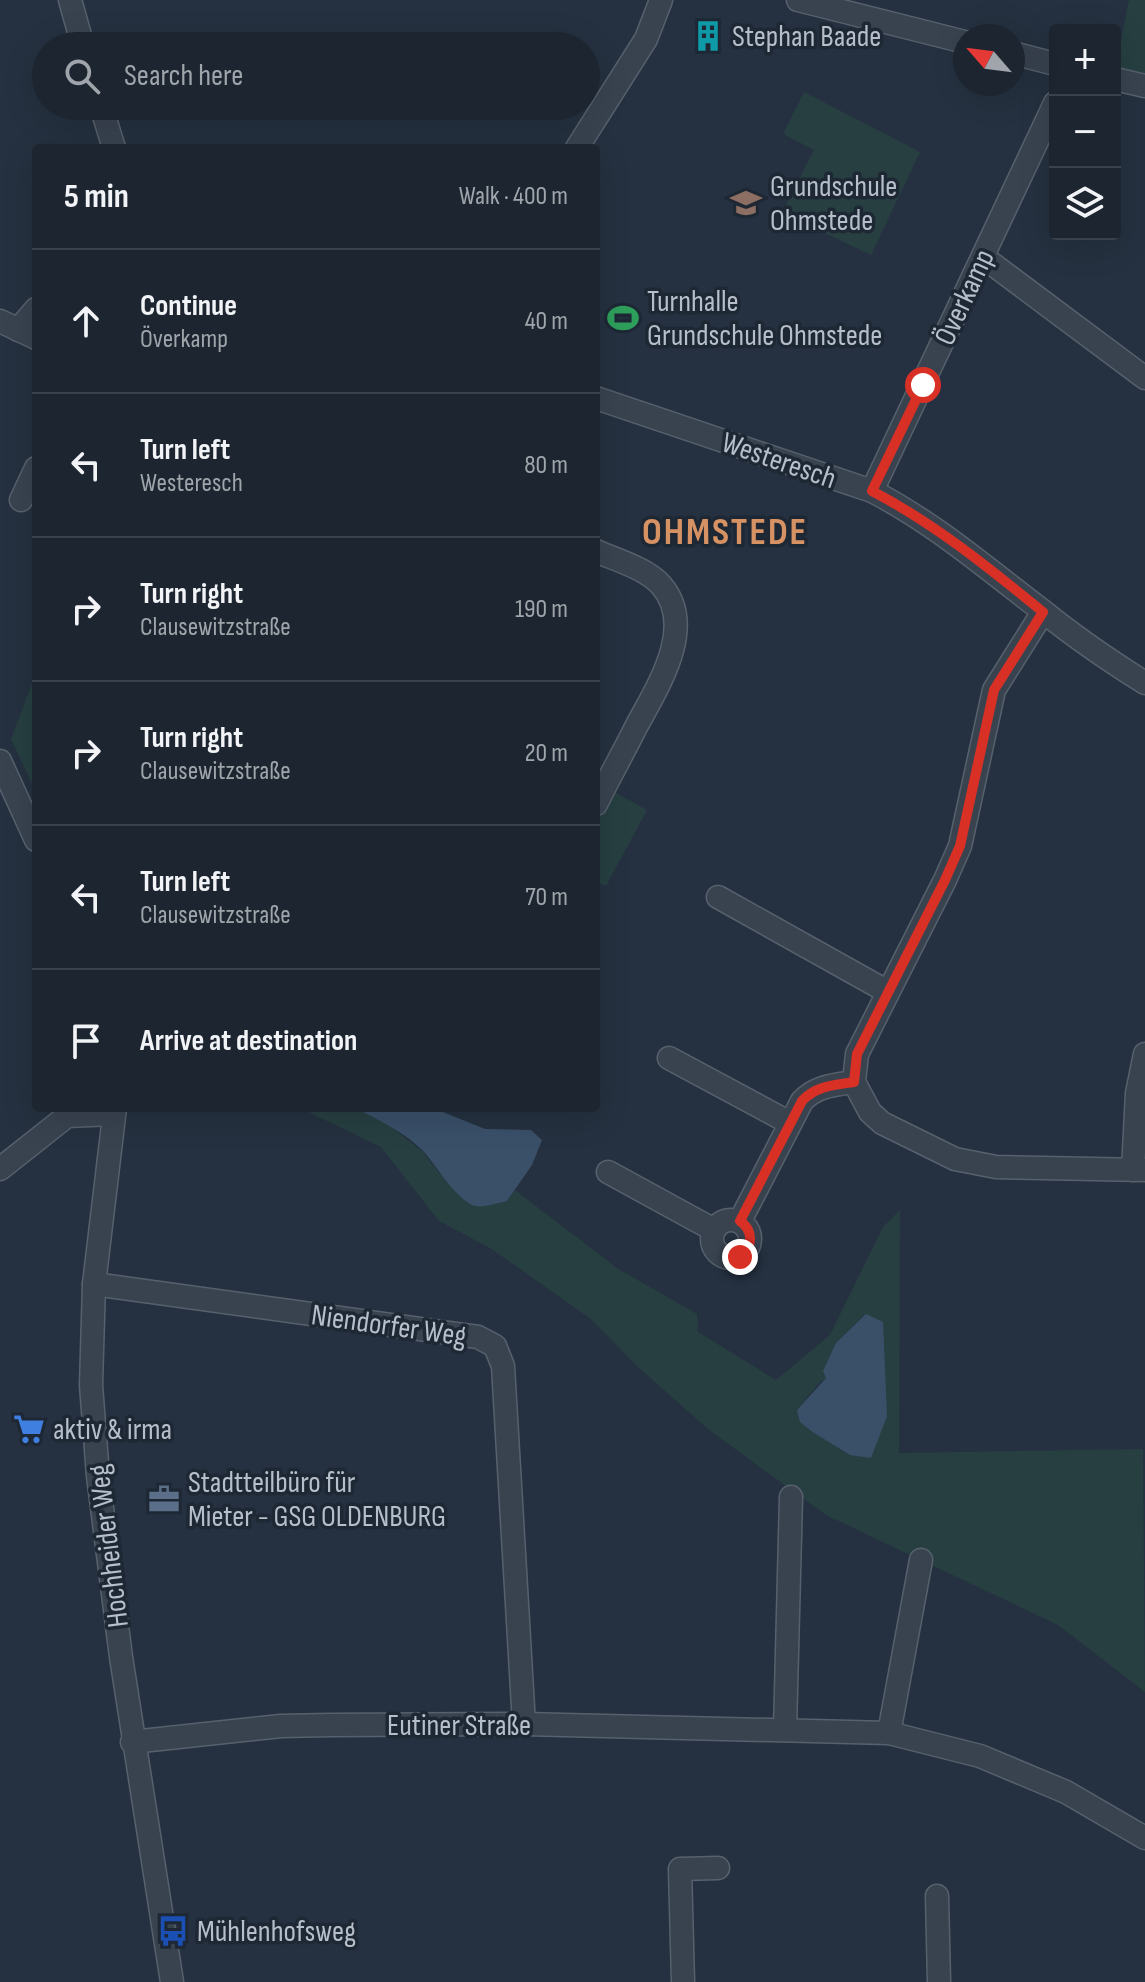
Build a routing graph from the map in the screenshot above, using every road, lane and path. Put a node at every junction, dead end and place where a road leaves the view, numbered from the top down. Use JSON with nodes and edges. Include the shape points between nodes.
{"nodes":[{"id":1,"x":70,"y":0,"type":"edge"},
{"id":2,"x":661,"y":0,"type":"edge"},
{"id":3,"x":798,"y":0,"type":"edge"},
{"id":4,"x":79,"y":32,"type":"edge"},
{"id":5,"x":953,"y":39,"type":"edge"},
{"id":6,"x":1025,"y":56,"type":"edge"},
{"id":7,"x":1049,"y":62,"type":"edge"},
{"id":8,"x":1121,"y":80,"type":"edge"},
{"id":9,"x":1145,"y":86,"type":"edge"},
{"id":10,"x":600,"y":112,"type":"edge"},
{"id":11,"x":1049,"y":116,"type":"edge"},
{"id":12,"x":105,"y":120,"type":"edge"},
{"id":13,"x":595,"y":120,"type":"edge"},
{"id":14,"x":113,"y":144,"type":"edge"},
{"id":15,"x":580,"y":144,"type":"edge"},
{"id":16,"x":983,"y":257,"type":"junction"},
{"id":17,"x":32,"y":314,"type":"edge"},
{"id":18,"x":18,"y":330,"type":"edge"},
{"id":19,"x":1145,"y":378,"type":"edge"},
{"id":20,"x":600,"y":399,"type":"edge"},
{"id":21,"x":32,"y":477,"type":"edge"},
{"id":22,"x":872,"y":491,"type":"junction"},
{"id":23,"x":21,"y":500,"type":"dead end"},
{"id":24,"x":600,"y":553,"type":"edge"},
{"id":25,"x":1043,"y":612,"type":"junction"},
{"id":26,"x":1145,"y":683,"type":"edge"},
{"id":27,"x":1,"y":764,"type":"edge"},
{"id":28,"x":600,"y":796,"type":"edge"},
{"id":29,"x":32,"y":831,"type":"edge"},
{"id":30,"x":718,"y":897,"type":"dead end"},
{"id":31,"x":888,"y":992,"type":"junction"},
{"id":32,"x":1145,"y":1054,"type":"edge"},
{"id":33,"x":669,"y":1058,"type":"dead end"},
{"id":34,"x":854,"y":1082,"type":"junction"},
{"id":35,"x":105,"y":1112,"type":"edge"},
{"id":36,"x":115,"y":1112,"type":"edge"},
{"id":37,"x":790,"y":1123,"type":"junction"},
{"id":38,"x":0,"y":1169,"type":"edge"},
{"id":39,"x":1139,"y":1170,"type":"edge"},
{"id":40,"x":608,"y":1172,"type":"dead end"},
{"id":41,"x":740,"y":1221,"type":"junction"},
{"id":42,"x":714,"y":1230,"type":"junction"},
{"id":43,"x":94,"y":1284,"type":"junction"},
{"id":44,"x":791,"y":1497,"type":"dead end"},
{"id":45,"x":921,"y":1560,"type":"dead end"},
{"id":46,"x":524,"y":1724,"type":"junction"},
{"id":47,"x":785,"y":1730,"type":"junction"},
{"id":48,"x":889,"y":1733,"type":"junction"},
{"id":49,"x":132,"y":1742,"type":"junction"},
{"id":50,"x":1145,"y":1838,"type":"edge"},
{"id":51,"x":718,"y":1868,"type":"dead end"},
{"id":52,"x":937,"y":1896,"type":"dead end"},
{"id":53,"x":172,"y":1982,"type":"edge"},
{"id":54,"x":683,"y":1982,"type":"edge"},
{"id":55,"x":939,"y":1982,"type":"edge"}],
"edges":[{"from":1,"to":4,"type":"street"},
{"from":2,"to":10,"type":"street","via":[[641,49]]},
{"from":3,"to":5,"type":"street"},
{"from":6,"to":7,"type":"street"},
{"from":8,"to":9,"type":"street"},
{"from":11,"to":16,"type":"street","name":"Överkamp"},
{"from":12,"to":14,"type":"street"},
{"from":13,"to":15,"type":"street"},
{"from":16,"to":19,"type":"street"},
{"from":16,"to":22,"type":"street","name":"Överkamp"},
{"from":17,"to":18,"type":"street"},
{"from":20,"to":22,"type":"street","name":"Westeresch"},
{"from":21,"to":23,"type":"street"},
{"from":22,"to":25,"type":"street","name":"Westeresch","via":[[944,533]]},
{"from":24,"to":28,"type":"street","via":[[662,585],[675,620],[661,679]]},
{"from":25,"to":26,"type":"street","name":"Westeresch"},
{"from":25,"to":31,"type":"street","via":[[994,690],[960,846]]},
{"from":27,"to":29,"type":"street"},
{"from":30,"to":31,"type":"street"},
{"from":31,"to":34,"type":"street","via":[[857,1054]]},
{"from":32,"to":39,"type":"street","via":[[1137,1093]]},
{"from":33,"to":37,"type":"street"},
{"from":34,"to":37,"type":"street","via":[[811,1091]]},
{"from":34,"to":39,"type":"street","via":[[882,1123],[955,1159],[996,1167]]},
{"from":35,"to":38,"type":"street","via":[[67,1116]]},
{"from":36,"to":43,"type":"street","name":"Hochheider Weg"},
{"from":37,"to":41,"type":"street"},
{"from":40,"to":42,"type":"street"},
{"from":41,"to":42,"type":"street","via":[[723,1221]]},
{"from":41,"to":42,"type":"street","via":[[751,1236],[740,1257],[718,1254]]},
{"from":43,"to":46,"type":"street","name":"Niendorfer Weg","via":[[478,1337],[495,1346],[503,1366]]},
{"from":43,"to":49,"type":"street","name":"Hochheider Weg","via":[[91,1385],[98,1476]]},
{"from":44,"to":47,"type":"street"},
{"from":45,"to":48,"type":"street"},
{"from":46,"to":47,"type":"street","name":"Eutiner Straße"},
{"from":46,"to":49,"type":"street","name":"Eutiner Straße","via":[[281,1726]]},
{"from":47,"to":48,"type":"street","name":"Eutiner Straße"},
{"from":48,"to":50,"type":"street","name":"Eutiner Straße","via":[[980,1756],[1066,1792]]},
{"from":49,"to":53,"type":"street","name":"Hochheider Weg"},
{"from":51,"to":54,"type":"street","via":[[680,1869]]},
{"from":52,"to":55,"type":"street"}]}
